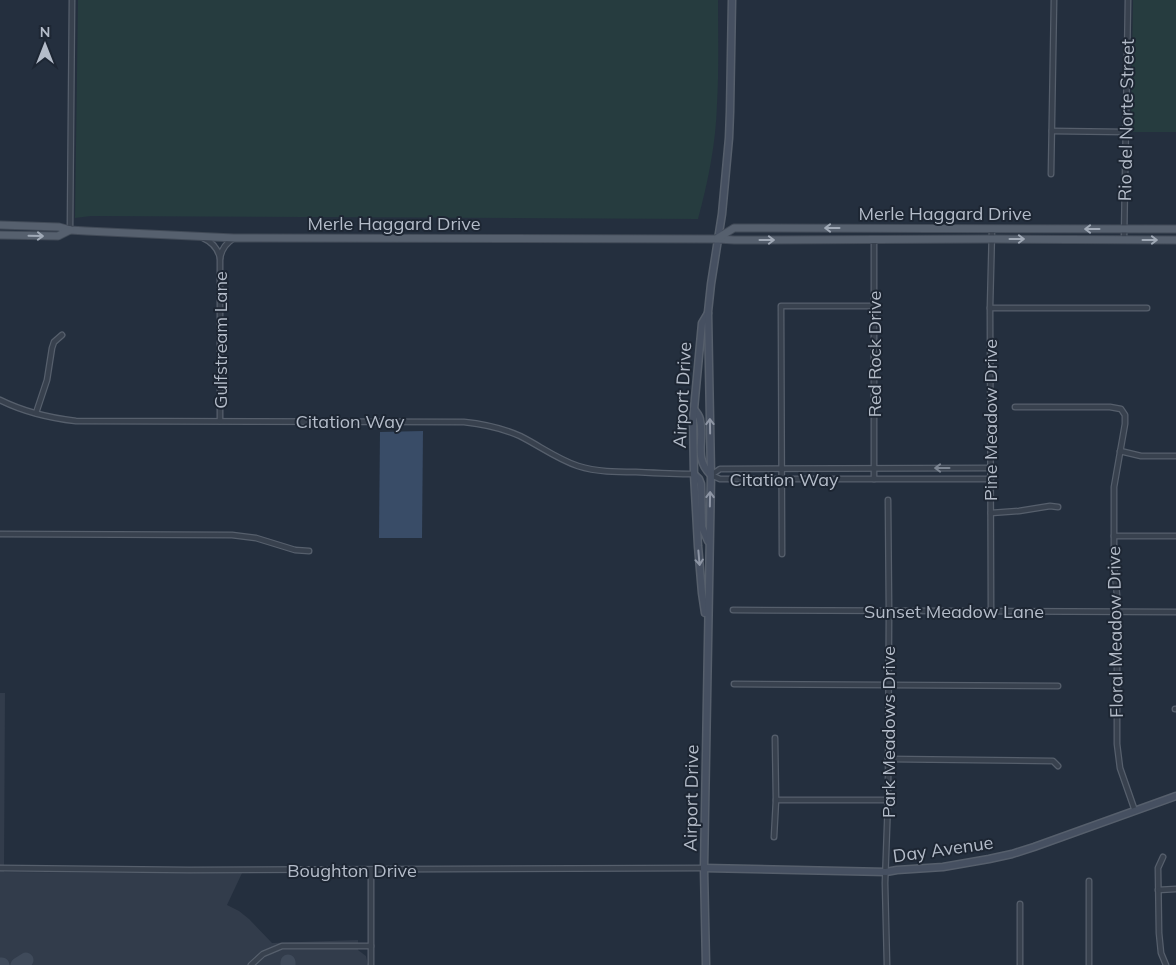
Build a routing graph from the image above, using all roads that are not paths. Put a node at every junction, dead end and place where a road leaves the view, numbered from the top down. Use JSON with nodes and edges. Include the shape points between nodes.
{"nodes":[{"id":1,"x":72,"y":0,"type":"edge"},
{"id":2,"x":732,"y":0,"type":"edge"},
{"id":3,"x":1054,"y":0,"type":"edge"},
{"id":4,"x":1128,"y":0,"type":"edge"},
{"id":5,"x":1052,"y":131,"type":"junction"},
{"id":6,"x":1126,"y":132,"type":"junction"},
{"id":7,"x":1051,"y":174,"type":"dead end"},
{"id":8,"x":0,"y":225,"type":"edge"},
{"id":9,"x":992,"y":229,"type":"junction"},
{"id":10,"x":1124,"y":229,"type":"junction"},
{"id":11,"x":1176,"y":229,"type":"edge"},
{"id":12,"x":70,"y":230,"type":"junction"},
{"id":13,"x":0,"y":235,"type":"edge"},
{"id":14,"x":197,"y":236,"type":"junction"},
{"id":15,"x":234,"y":238,"type":"junction"},
{"id":16,"x":718,"y":239,"type":"junction"},
{"id":17,"x":992,"y":239,"type":"junction"},
{"id":18,"x":874,"y":240,"type":"junction"},
{"id":19,"x":1124,"y":240,"type":"junction"},
{"id":20,"x":1176,"y":240,"type":"edge"},
{"id":21,"x":220,"y":259,"type":"junction"},
{"id":22,"x":874,"y":306,"type":"junction"},
{"id":23,"x":990,"y":308,"type":"junction"},
{"id":24,"x":1147,"y":308,"type":"dead end"},
{"id":25,"x":708,"y":312,"type":"junction"},
{"id":26,"x":62,"y":335,"type":"dead end"},
{"id":27,"x":0,"y":400,"type":"edge"},
{"id":28,"x":1015,"y":406,"type":"dead end"},
{"id":29,"x":694,"y":408,"type":"junction"},
{"id":30,"x":36,"y":414,"type":"junction"},
{"id":31,"x":220,"y":421,"type":"junction"},
{"id":32,"x":1120,"y":451,"type":"junction"},
{"id":33,"x":1176,"y":456,"type":"edge"},
{"id":34,"x":990,"y":468,"type":"junction"},
{"id":35,"x":782,"y":469,"type":"junction"},
{"id":36,"x":875,"y":469,"type":"junction"},
{"id":37,"x":694,"y":474,"type":"junction"},
{"id":38,"x":711,"y":475,"type":"junction"},
{"id":39,"x":782,"y":479,"type":"junction"},
{"id":40,"x":874,"y":479,"type":"junction"},
{"id":41,"x":990,"y":479,"type":"junction"},
{"id":42,"x":888,"y":500,"type":"dead end"},
{"id":43,"x":1058,"y":507,"type":"dead end"},
{"id":44,"x":990,"y":513,"type":"junction"},
{"id":45,"x":0,"y":534,"type":"edge"},
{"id":46,"x":1114,"y":536,"type":"junction"},
{"id":47,"x":1176,"y":536,"type":"edge"},
{"id":48,"x":710,"y":544,"type":"junction"},
{"id":49,"x":309,"y":551,"type":"dead end"},
{"id":50,"x":782,"y":554,"type":"dead end"},
{"id":51,"x":733,"y":610,"type":"dead end"},
{"id":52,"x":889,"y":611,"type":"junction"},
{"id":53,"x":991,"y":611,"type":"junction"},
{"id":54,"x":1117,"y":612,"type":"junction"},
{"id":55,"x":1176,"y":612,"type":"edge"},
{"id":56,"x":708,"y":631,"type":"junction"},
{"id":57,"x":734,"y":684,"type":"dead end"},
{"id":58,"x":888,"y":685,"type":"junction"},
{"id":59,"x":1058,"y":686,"type":"dead end"},
{"id":60,"x":775,"y":738,"type":"dead end"},
{"id":61,"x":888,"y":759,"type":"junction"},
{"id":62,"x":1058,"y":766,"type":"dead end"},
{"id":63,"x":1176,"y":796,"type":"edge"},
{"id":64,"x":776,"y":800,"type":"junction"},
{"id":65,"x":888,"y":800,"type":"junction"},
{"id":66,"x":1135,"y":811,"type":"junction"},
{"id":67,"x":774,"y":837,"type":"dead end"},
{"id":68,"x":1163,"y":856,"type":"dead end"},
{"id":69,"x":0,"y":868,"type":"edge"},
{"id":70,"x":704,"y":868,"type":"junction"},
{"id":71,"x":371,"y":870,"type":"junction"},
{"id":72,"x":886,"y":872,"type":"junction"},
{"id":73,"x":1089,"y":881,"type":"dead end"},
{"id":74,"x":1176,"y":889,"type":"edge"},
{"id":75,"x":1158,"y":890,"type":"junction"},
{"id":76,"x":1020,"y":904,"type":"dead end"},
{"id":77,"x":371,"y":946,"type":"junction"},
{"id":78,"x":251,"y":965,"type":"edge"},
{"id":79,"x":371,"y":965,"type":"edge"},
{"id":80,"x":706,"y":965,"type":"edge"},
{"id":81,"x":887,"y":965,"type":"edge"},
{"id":82,"x":1020,"y":965,"type":"edge"},
{"id":83,"x":1089,"y":965,"type":"edge"},
{"id":84,"x":1166,"y":965,"type":"edge"}],
"edges":[{"from":1,"to":12,"type":"street"},
{"from":2,"to":16,"type":"main road","name":"Airport Drive","via":[[729,130]]},
{"from":3,"to":5,"type":"street"},
{"from":4,"to":6,"type":"street","name":"Rio del Norte Street"},
{"from":5,"to":6,"type":"street"},
{"from":5,"to":7,"type":"street"},
{"from":6,"to":10,"type":"street","name":"Rio del Norte Street"},
{"from":8,"to":12,"type":"main road","name":"Merle Haggard Drive"},
{"from":10,"to":9,"type":"main road","name":"Merle Haggard Drive","one_way":true},
{"from":9,"to":16,"type":"main road","name":"Merle Haggard Drive","one_way":true,"via":[[734,228]]},
{"from":9,"to":17,"type":"street","name":"Pine Meadow Drive"},
{"from":10,"to":11,"type":"main road","name":"Merle Haggard Drive"},
{"from":10,"to":19,"type":"street","name":"Rio del Norte Street"},
{"from":13,"to":12,"type":"main road","name":"Merle Haggard Drive","one_way":true,"via":[[58,236]]},
{"from":12,"to":14,"type":"main road","name":"Merle Haggard Drive"},
{"from":14,"to":15,"type":"main road","name":"Merle Haggard Drive"},
{"from":14,"to":21,"type":"street","name":"Gulfstream Lane","via":[[212,242]]},
{"from":15,"to":16,"type":"main road","name":"Merle Haggard Drive"},
{"from":15,"to":21,"type":"street","name":"Gulfstream Lane","via":[[223,248]]},
{"from":16,"to":18,"type":"main road","name":"Merle Haggard Drive","one_way":true},
{"from":16,"to":25,"type":"main road","name":"Airport Drive"},
{"from":17,"to":18,"type":"main road","name":"Merle Haggard Drive"},
{"from":17,"to":19,"type":"main road","name":"Merle Haggard Drive","one_way":true},
{"from":17,"to":23,"type":"street","name":"Pine Meadow Drive"},
{"from":18,"to":22,"type":"street","name":"Red Rock Drive"},
{"from":19,"to":20,"type":"main road","name":"Merle Haggard Drive","one_way":true},
{"from":21,"to":31,"type":"street","name":"Gulfstream Lane"},
{"from":22,"to":35,"type":"street","via":[[781,306]]},
{"from":22,"to":36,"type":"street","name":"Red Rock Drive"},
{"from":23,"to":24,"type":"street"},
{"from":23,"to":34,"type":"street","name":"Pine Meadow Drive"},
{"from":25,"to":29,"type":"main road","name":"Airport Drive","via":[[702,323]]},
{"from":38,"to":25,"type":"main road","name":"Airport Drive","one_way":true},
{"from":26,"to":30,"type":"street","via":[[52,348],[47,380]]},
{"from":27,"to":30,"type":"street","name":"Citation Way"},
{"from":28,"to":32,"type":"street","name":"Floral Meadow Drive","via":[[1121,409],[1125,414],[1125,424]]},
{"from":29,"to":37,"type":"main road","name":"Airport Drive"},
{"from":29,"to":38,"type":"main road","via":[[700,418],[701,462]]},
{"from":30,"to":31,"type":"street","name":"Citation Way","via":[[76,421]]},
{"from":31,"to":37,"type":"street","name":"Citation Way","via":[[474,423],[512,433],[556,457],[588,469]]},
{"from":32,"to":33,"type":"street","via":[[1142,456]]},
{"from":32,"to":46,"type":"street","name":"Floral Meadow Drive","via":[[1114,481]]},
{"from":34,"to":36,"type":"street","name":"Citation Way","one_way":true},
{"from":34,"to":41,"type":"street","name":"Pine Meadow Drive"},
{"from":35,"to":36,"type":"street","name":"Citation Way"},
{"from":35,"to":38,"type":"street","name":"Citation Way","via":[[720,469]]},
{"from":35,"to":39,"type":"street"},
{"from":36,"to":40,"type":"street","name":"Red Rock Drive"},
{"from":37,"to":48,"type":"main road","via":[[701,484],[702,527]]},
{"from":37,"to":56,"type":"main road","name":"Airport Drive","one_way":true},
{"from":38,"to":39,"type":"street","name":"Citation Way","via":[[720,479]]},
{"from":48,"to":38,"type":"main road","name":"Airport Drive","one_way":true},
{"from":39,"to":40,"type":"street","name":"Citation Way"},
{"from":39,"to":50,"type":"street"},
{"from":40,"to":41,"type":"street","name":"Citation Way"},
{"from":41,"to":44,"type":"street","name":"Pine Meadow Drive"},
{"from":42,"to":52,"type":"street","name":"Park Meadows Drive"},
{"from":43,"to":44,"type":"street"},
{"from":44,"to":53,"type":"street","name":"Pine Meadow Drive"},
{"from":45,"to":49,"type":"street","via":[[232,535]]},
{"from":46,"to":47,"type":"street"},
{"from":46,"to":54,"type":"street","name":"Floral Meadow Drive"},
{"from":48,"to":56,"type":"main road","name":"Airport Drive"},
{"from":51,"to":52,"type":"street","name":"Sunset Meadow Lane"},
{"from":52,"to":53,"type":"street","name":"Sunset Meadow Lane"},
{"from":52,"to":58,"type":"street","name":"Park Meadows Drive"},
{"from":53,"to":54,"type":"street","name":"Sunset Meadow Lane"},
{"from":54,"to":55,"type":"street","name":"Sunset Meadow Lane"},
{"from":54,"to":66,"type":"street","name":"Floral Meadow Drive","via":[[1118,758]]},
{"from":56,"to":70,"type":"main road","name":"Airport Drive"},
{"from":57,"to":58,"type":"street"},
{"from":58,"to":59,"type":"street"},
{"from":58,"to":61,"type":"street","name":"Park Meadows Drive"},
{"from":60,"to":64,"type":"street"},
{"from":61,"to":62,"type":"street","via":[[1053,761]]},
{"from":61,"to":65,"type":"street","name":"Park Meadows Drive"},
{"from":63,"to":66,"type":"main road","name":"Day Avenue"},
{"from":64,"to":65,"type":"street"},
{"from":64,"to":67,"type":"street"},
{"from":65,"to":72,"type":"street","name":"Park Meadows Drive"},
{"from":66,"to":72,"type":"main road","name":"Day Avenue","via":[[989,860]]},
{"from":68,"to":75,"type":"street","via":[[1158,868]]},
{"from":69,"to":71,"type":"street","name":"Boughton Drive"},
{"from":70,"to":71,"type":"street","name":"Boughton Drive"},
{"from":70,"to":72,"type":"main road","name":"Day Avenue"},
{"from":70,"to":80,"type":"main road","name":"Airport Drive"},
{"from":71,"to":77,"type":"street"},
{"from":72,"to":81,"type":"street","name":"Park Meadows Drive"},
{"from":73,"to":83,"type":"street"},
{"from":74,"to":75,"type":"street"},
{"from":75,"to":84,"type":"street","via":[[1159,942]]},
{"from":76,"to":82,"type":"street"},
{"from":77,"to":78,"type":"street","via":[[282,946],[263,954]]},
{"from":77,"to":79,"type":"street"}]}
